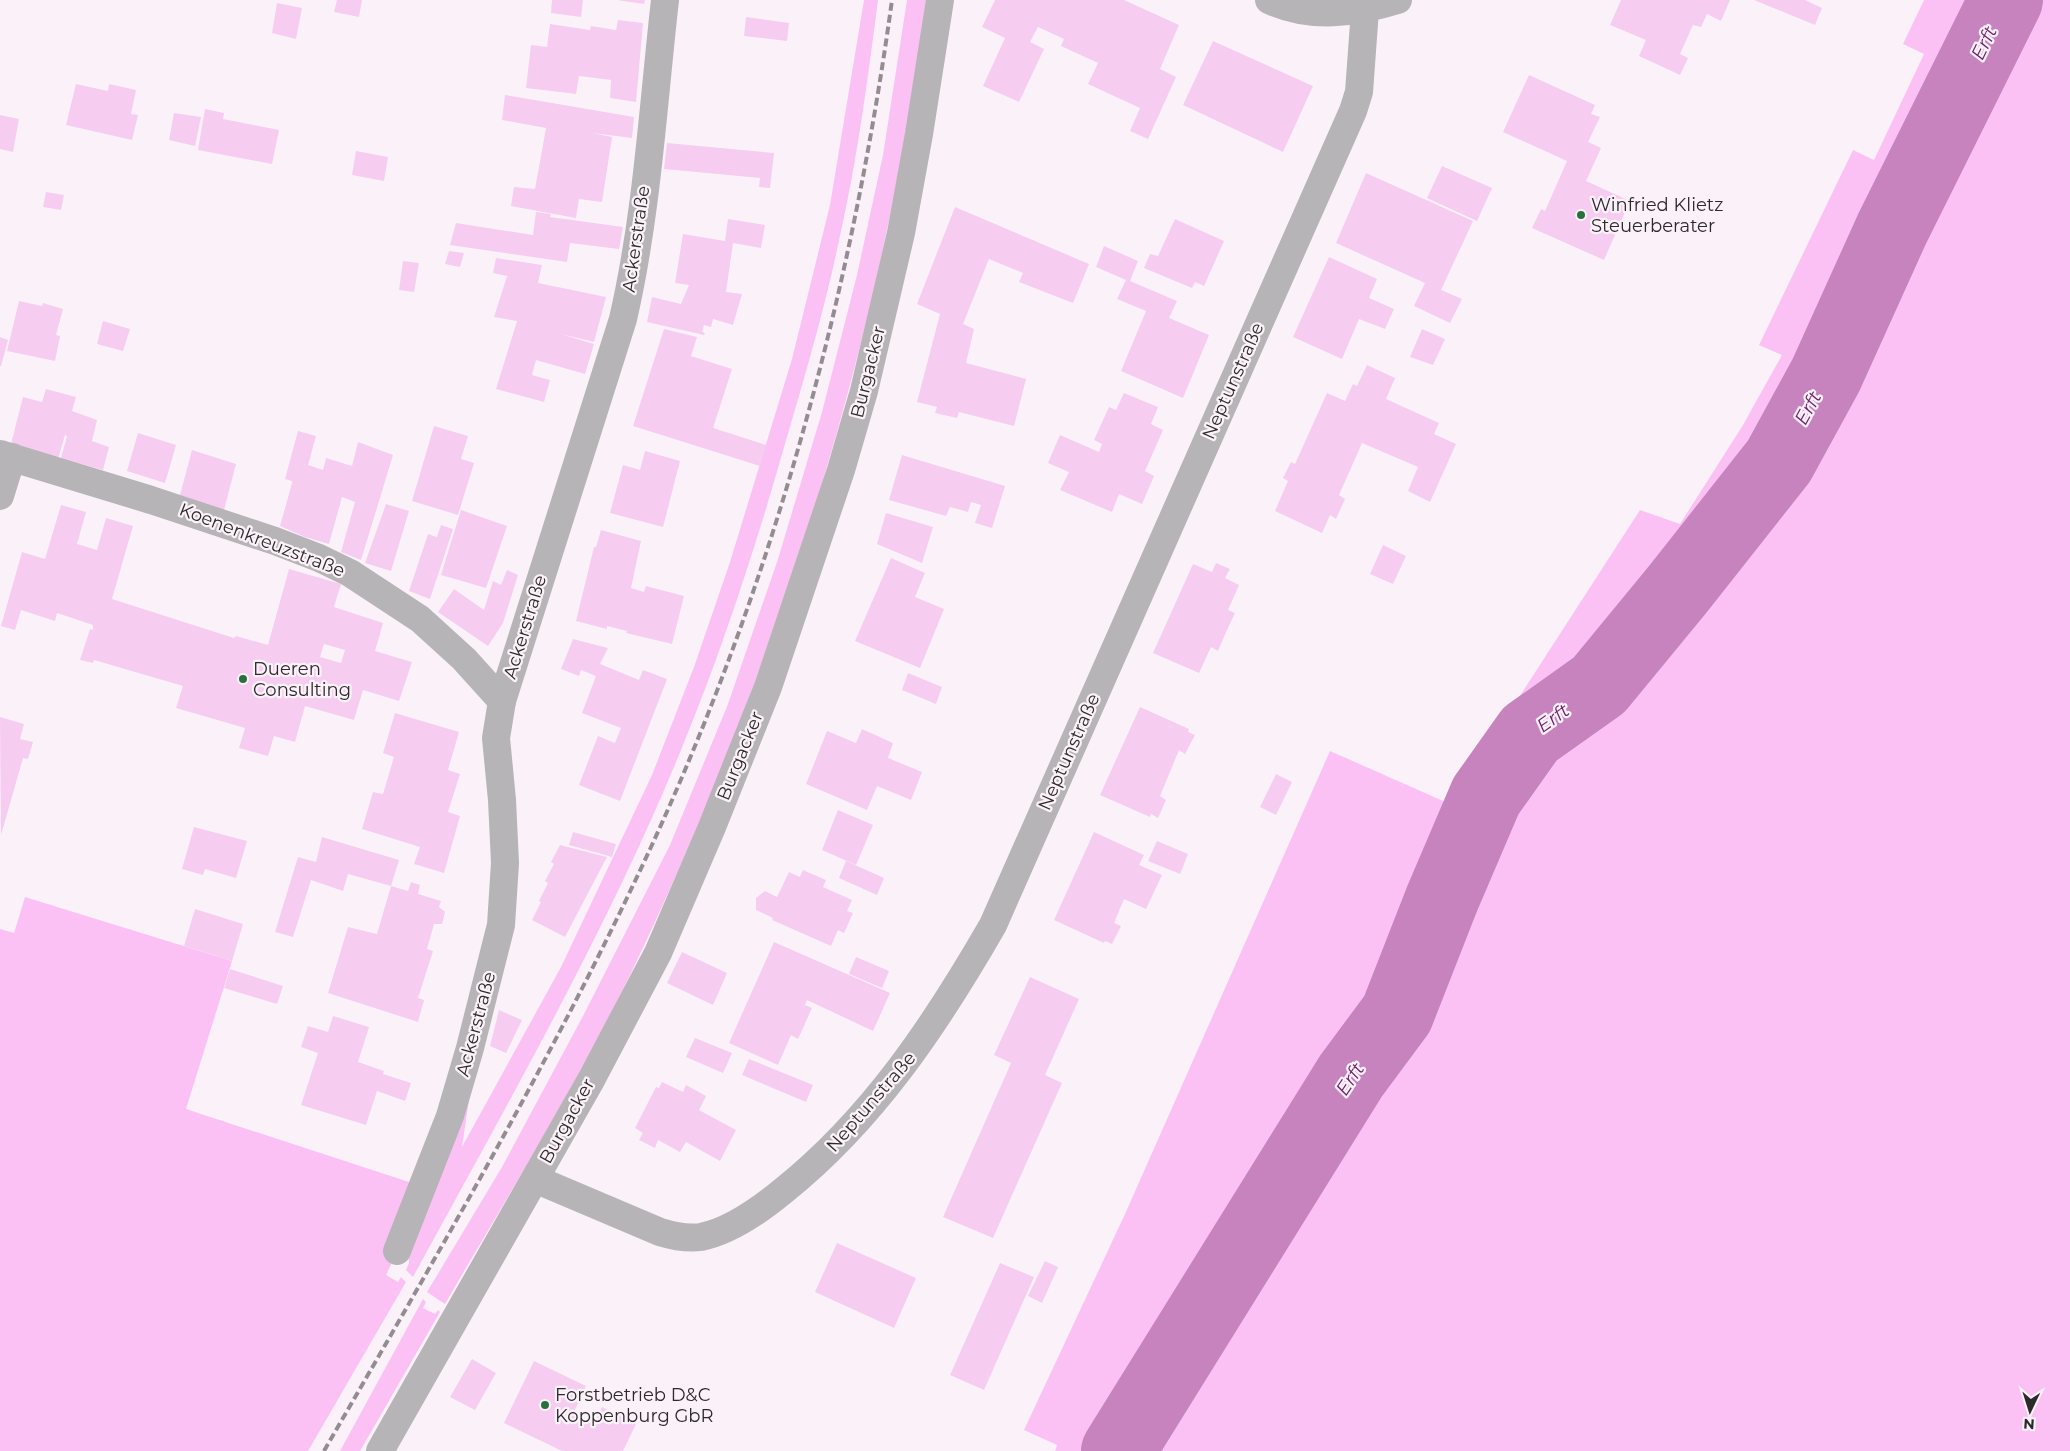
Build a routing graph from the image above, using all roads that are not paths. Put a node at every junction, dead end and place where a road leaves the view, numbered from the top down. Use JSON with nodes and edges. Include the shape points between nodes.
{"nodes":[{"id":1,"x":665,"y":0,"type":"edge"},
{"id":2,"x":940,"y":0,"type":"edge"},
{"id":3,"x":1269,"y":0,"type":"edge"},
{"id":4,"x":1398,"y":0,"type":"edge"},
{"id":5,"x":1365,"y":10,"type":"junction"},
{"id":6,"x":6,"y":455,"type":"edge"},
{"id":7,"x":0,"y":496,"type":"edge"},
{"id":8,"x":502,"y":701,"type":"junction"},
{"id":9,"x":535,"y":1178,"type":"junction"},
{"id":10,"x":397,"y":1251,"type":"dead end"},
{"id":11,"x":380,"y":1451,"type":"edge"}],
"edges":[{"from":1,"to":8,"type":"street","name":"Ackerstraße","via":[[640,224],[627,302]]},
{"from":2,"to":9,"type":"street","name":"Burgacker","via":[[904,215],[864,391],[795,609],[712,827],[658,953]]},
{"from":3,"to":5,"type":"street","via":[[1304,12]]},
{"from":4,"to":5,"type":"street"},
{"from":5,"to":9,"type":"street","name":"Neptunstraße","via":[[1359,92],[1353,111],[993,925],[918,1047],[864,1114],[823,1157],[772,1200],[718,1232],[700,1237],[675,1236]]},
{"from":6,"to":7,"type":"street","name":"Koenenkreuzstraße"},
{"from":6,"to":8,"type":"street","name":"Koenenkreuzstraße","via":[[258,536],[350,573],[420,619],[464,659]]},
{"from":8,"to":10,"type":"street","name":"Ackerstraße","via":[[496,738],[505,864],[501,925],[450,1116]]},
{"from":9,"to":11,"type":"street","name":"Burgacker"}]}
